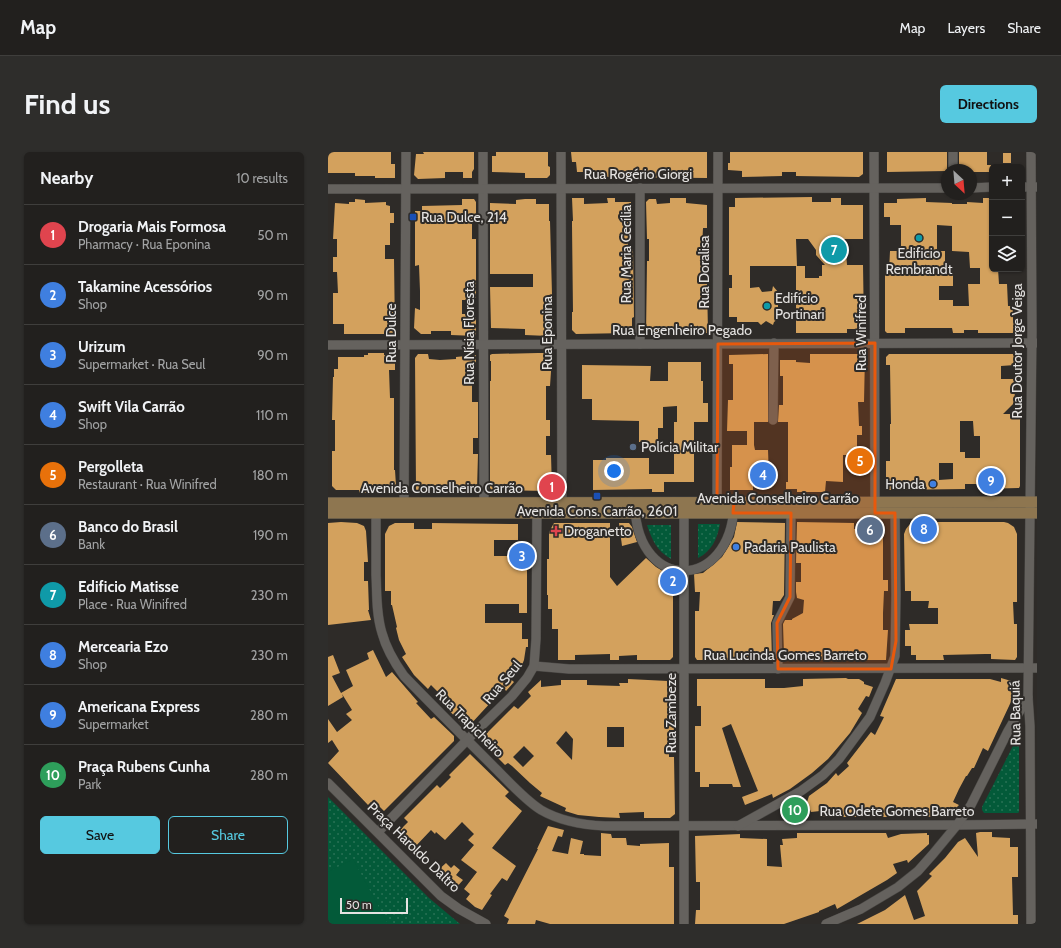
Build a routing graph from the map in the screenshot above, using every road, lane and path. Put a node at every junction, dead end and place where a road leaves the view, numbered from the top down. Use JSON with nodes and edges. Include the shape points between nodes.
{"nodes":[{"id":1,"x":406,"y":152,"type":"edge"},
{"id":2,"x":483,"y":152,"type":"edge"},
{"id":3,"x":562,"y":152,"type":"edge"},
{"id":4,"x":718,"y":152,"type":"edge"},
{"id":5,"x":874,"y":152,"type":"edge"},
{"id":6,"x":953,"y":152,"type":"edge"},
{"id":7,"x":1032,"y":152,"type":"edge"},
{"id":8,"x":953,"y":164,"type":"edge"},
{"id":9,"x":989,"y":187,"type":"edge"},
{"id":10,"x":1034,"y":187,"type":"edge"},
{"id":11,"x":562,"y":188,"type":"junction"},
{"id":12,"x":640,"y":188,"type":"junction"},
{"id":13,"x":718,"y":188,"type":"junction"},
{"id":14,"x":874,"y":188,"type":"junction"},
{"id":15,"x":941,"y":188,"type":"edge"},
{"id":16,"x":977,"y":188,"type":"edge"},
{"id":17,"x":328,"y":189,"type":"edge"},
{"id":18,"x":405,"y":189,"type":"junction"},
{"id":19,"x":483,"y":189,"type":"junction"},
{"id":20,"x":774,"y":343,"type":"junction"},
{"id":21,"x":1035,"y":343,"type":"edge"},
{"id":22,"x":561,"y":344,"type":"junction"},
{"id":23,"x":640,"y":344,"type":"junction"},
{"id":24,"x":718,"y":344,"type":"junction"},
{"id":25,"x":875,"y":344,"type":"junction"},
{"id":26,"x":328,"y":345,"type":"edge"},
{"id":27,"x":405,"y":345,"type":"junction"},
{"id":28,"x":483,"y":345,"type":"junction"},
{"id":29,"x":773,"y":420,"type":"dead end"},
{"id":30,"x":328,"y":503,"type":"edge"},
{"id":31,"x":1034,"y":507,"type":"edge"},
{"id":32,"x":376,"y":508,"type":"junction"},
{"id":33,"x":404,"y":508,"type":"junction"},
{"id":34,"x":484,"y":508,"type":"junction"},
{"id":35,"x":537,"y":508,"type":"junction"},
{"id":36,"x":562,"y":508,"type":"junction"},
{"id":37,"x":635,"y":508,"type":"junction"},
{"id":38,"x":684,"y":508,"type":"junction"},
{"id":39,"x":717,"y":508,"type":"junction"},
{"id":40,"x":734,"y":508,"type":"junction"},
{"id":41,"x":875,"y":508,"type":"junction"},
{"id":42,"x":328,"y":513,"type":"edge"},
{"id":43,"x":791,"y":513,"type":"junction"},
{"id":44,"x":896,"y":514,"type":"junction"},
{"id":45,"x":684,"y":570,"type":"junction"},
{"id":46,"x":534,"y":666,"type":"junction"},
{"id":47,"x":1033,"y":668,"type":"edge"},
{"id":48,"x":684,"y":669,"type":"junction"},
{"id":49,"x":778,"y":669,"type":"junction"},
{"id":50,"x":891,"y":669,"type":"junction"},
{"id":51,"x":1028,"y":697,"type":"junction"},
{"id":52,"x":467,"y":740,"type":"junction"},
{"id":53,"x":328,"y":783,"type":"edge"},
{"id":54,"x":1034,"y":824,"type":"edge"},
{"id":55,"x":685,"y":825,"type":"junction"},
{"id":56,"x":957,"y":825,"type":"junction"},
{"id":57,"x":737,"y":826,"type":"junction"},
{"id":58,"x":378,"y":832,"type":"junction"},
{"id":59,"x":486,"y":924,"type":"edge"},
{"id":60,"x":684,"y":924,"type":"edge"},
{"id":61,"x":826,"y":924,"type":"edge"},
{"id":62,"x":1031,"y":924,"type":"edge"}],
"edges":[{"from":1,"to":18,"type":"street","name":"Rua Dulce"},
{"from":2,"to":19,"type":"street","name":"Rua Nísia Floresta"},
{"from":3,"to":11,"type":"street","name":"Rua Eponina"},
{"from":4,"to":13,"type":"street","name":"Rua Doralisa"},
{"from":5,"to":14,"type":"street","name":"Rua Winifred"},
{"from":6,"to":8,"type":"street"},
{"from":7,"to":10,"type":"street","name":"Rua Doutor Jorge Veiga"},
{"from":9,"to":16,"type":"street"},
{"from":10,"to":21,"type":"street","name":"Rua Doutor Jorge Veiga"},
{"from":11,"to":12,"type":"street","name":"Rua Rogério Giorgi"},
{"from":11,"to":19,"type":"street","name":"Rua Rogério Giorgi"},
{"from":11,"to":22,"type":"street","name":"Rua Eponina"},
{"from":12,"to":13,"type":"street","name":"Rua Rogério Giorgi"},
{"from":12,"to":23,"type":"street","name":"Rua Maria Cecília"},
{"from":13,"to":14,"type":"street","name":"Rua Rogério Giorgi"},
{"from":13,"to":24,"type":"street","name":"Rua Doralisa"},
{"from":14,"to":15,"type":"street","name":"Rua Rogério Giorgi"},
{"from":14,"to":25,"type":"street","name":"Rua Winifred"},
{"from":17,"to":18,"type":"street","name":"Rua Rogério Giorgi"},
{"from":18,"to":19,"type":"street","name":"Rua Rogério Giorgi"},
{"from":18,"to":27,"type":"street","name":"Rua Dulce"},
{"from":19,"to":28,"type":"street","name":"Rua Nísia Floresta"},
{"from":20,"to":24,"type":"street","name":"Rua Engenheiro Pegado"},
{"from":20,"to":25,"type":"street","name":"Rua Engenheiro Pegado"},
{"from":20,"to":29,"type":"street"},
{"from":21,"to":25,"type":"street","name":"Rua Engenheiro Pegado"},
{"from":21,"to":31,"type":"street","name":"Rua Doutor Jorge Veiga"},
{"from":22,"to":23,"type":"street","name":"Rua Engenheiro Pegado"},
{"from":22,"to":28,"type":"street","name":"Rua Engenheiro Pegado"},
{"from":22,"to":36,"type":"street","name":"Rua Eponina"},
{"from":23,"to":24,"type":"street","name":"Rua Engenheiro Pegado"},
{"from":24,"to":39,"type":"street","name":"Rua Doralisa"},
{"from":25,"to":41,"type":"street","name":"Rua Winifred"},
{"from":26,"to":27,"type":"street","name":"Rua Engenheiro Pegado"},
{"from":27,"to":28,"type":"street","name":"Rua Engenheiro Pegado"},
{"from":27,"to":33,"type":"street","name":"Rua Dulce"},
{"from":28,"to":34,"type":"street","name":"Rua Nísia Floresta"},
{"from":30,"to":32,"type":"main road","name":"Avenida Conselheiro Carrão"},
{"from":31,"to":41,"type":"main road","name":"Avenida Conselheiro Carrão"},
{"from":31,"to":44,"type":"main road","name":"Avenida Conselheiro Carrão"},
{"from":31,"to":47,"type":"street","name":"Rua Baquiá"},
{"from":32,"to":33,"type":"main road","name":"Avenida Conselheiro Carrão"},
{"from":32,"to":42,"type":"main road","name":"Avenida Conselheiro Carrão"},
{"from":32,"to":52,"type":"street","name":"Rua Trapicheiro","via":[[377,600],[382,633],[389,651],[404,676]]},
{"from":33,"to":34,"type":"main road","name":"Avenida Conselheiro Carrão"},
{"from":34,"to":35,"type":"main road","name":"Avenida Conselheiro Carrão"},
{"from":35,"to":36,"type":"main road","name":"Avenida Conselheiro Carrão"},
{"from":35,"to":46,"type":"street","name":"Rua Seul"},
{"from":36,"to":37,"type":"main road","name":"Avenida Conselheiro Carrão"},
{"from":37,"to":38,"type":"main road","name":"Avenida Conselheiro Carrão"},
{"from":37,"to":45,"type":"street","via":[[640,535],[655,560],[670,569]]},
{"from":38,"to":39,"type":"main road","name":"Avenida Conselheiro Carrão"},
{"from":38,"to":45,"type":"street","name":"Rua Zambeze"},
{"from":39,"to":40,"type":"main road","name":"Avenida Conselheiro Carrão"},
{"from":40,"to":41,"type":"main road","name":"Avenida Conselheiro Carrão"},
{"from":40,"to":43,"type":"main road","name":"Avenida Conselheiro Carrão"},
{"from":40,"to":45,"type":"street","via":[[722,550],[703,566]]},
{"from":41,"to":43,"type":"main road","name":"Avenida Conselheiro Carrão"},
{"from":41,"to":44,"type":"main road","name":"Avenida Conselheiro Carrão"},
{"from":43,"to":49,"type":"street","via":[[790,597],[777,623]]},
{"from":44,"to":50,"type":"street","via":[[896,641]]},
{"from":45,"to":48,"type":"street","name":"Rua Zambeze"},
{"from":46,"to":48,"type":"street","name":"Rua Lucinda Gomes Barreto","via":[[569,669]]},
{"from":46,"to":52,"type":"street","name":"Rua Seul","via":[[512,696]]},
{"from":47,"to":50,"type":"street","name":"Rua Lucinda Gomes Barreto"},
{"from":47,"to":51,"type":"street","name":"Rua Baquiá"},
{"from":48,"to":49,"type":"street","name":"Rua Lucinda Gomes Barreto"},
{"from":48,"to":55,"type":"street","name":"Rua Zambeze"},
{"from":49,"to":50,"type":"street","name":"Rua Lucinda Gomes Barreto"},
{"from":50,"to":57,"type":"street","via":[[870,717],[839,759],[801,791]]},
{"from":51,"to":54,"type":"street","name":"Rua Baquiá"},
{"from":51,"to":56,"type":"street","via":[[971,805]]},
{"from":52,"to":55,"type":"street","name":"Rua Trapicheiro","via":[[540,810],[560,818],[581,824],[605,826]]},
{"from":52,"to":58,"type":"street","name":"Rua Seul"},
{"from":53,"to":58,"type":"street","name":"Praça Haroldo Daltro"},
{"from":54,"to":56,"type":"street","name":"Rua Odete Gomes Barreto"},
{"from":54,"to":62,"type":"street","name":"Rua Baquiá"},
{"from":55,"to":57,"type":"street","name":"Rua Odete Gomes Barreto"},
{"from":55,"to":60,"type":"street","name":"Rua Zambeze"},
{"from":56,"to":57,"type":"street","name":"Rua Odete Gomes Barreto"},
{"from":56,"to":61,"type":"street","via":[[918,871],[898,887],[861,909]]},
{"from":58,"to":59,"type":"street","name":"Praça Haroldo Daltro","via":[[441,896]]}]}
